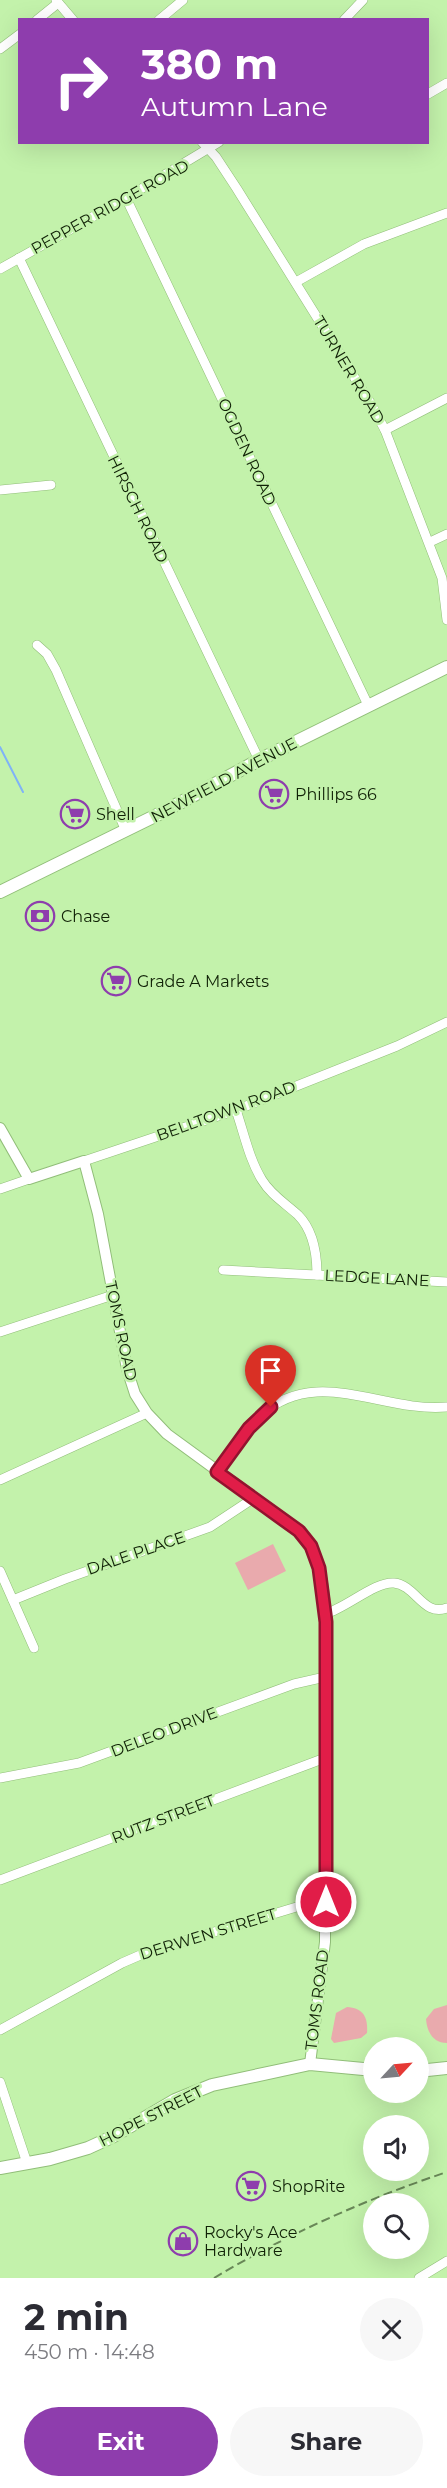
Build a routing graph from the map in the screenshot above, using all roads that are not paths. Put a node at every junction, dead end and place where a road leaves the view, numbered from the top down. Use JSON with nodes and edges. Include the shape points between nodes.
{"nodes":[{"id":1,"x":183,"y":0,"type":"edge"},
{"id":2,"x":363,"y":0,"type":"edge"},
{"id":3,"x":57,"y":2,"type":"edge"},
{"id":4,"x":40,"y":18,"type":"edge"},
{"id":5,"x":71,"y":18,"type":"edge"},
{"id":6,"x":161,"y":18,"type":"edge"},
{"id":7,"x":346,"y":18,"type":"edge"},
{"id":8,"x":18,"y":36,"type":"edge"},
{"id":9,"x":0,"y":49,"type":"edge"},
{"id":10,"x":447,"y":83,"type":"edge"},
{"id":11,"x":429,"y":93,"type":"edge"},
{"id":12,"x":204,"y":144,"type":"edge"},
{"id":13,"x":216,"y":144,"type":"edge"},
{"id":14,"x":209,"y":150,"type":"junction"},
{"id":15,"x":126,"y":198,"type":"junction"},
{"id":16,"x":447,"y":213,"type":"edge"},
{"id":17,"x":19,"y":258,"type":"junction"},
{"id":18,"x":0,"y":269,"type":"edge"},
{"id":19,"x":296,"y":282,"type":"junction"},
{"id":20,"x":447,"y":398,"type":"edge"},
{"id":21,"x":386,"y":430,"type":"junction"},
{"id":22,"x":51,"y":485,"type":"dead end"},
{"id":23,"x":0,"y":490,"type":"edge"},
{"id":24,"x":447,"y":534,"type":"edge"},
{"id":25,"x":430,"y":543,"type":"junction"},
{"id":26,"x":447,"y":620,"type":"edge"},
{"id":27,"x":37,"y":645,"type":"dead end"},
{"id":28,"x":447,"y":668,"type":"edge"},
{"id":29,"x":368,"y":705,"type":"junction"},
{"id":30,"x":259,"y":760,"type":"junction"},
{"id":31,"x":126,"y":831,"type":"junction"},
{"id":32,"x":0,"y":892,"type":"edge"},
{"id":33,"x":447,"y":1022,"type":"edge"},
{"id":34,"x":236,"y":1110,"type":"junction"},
{"id":35,"x":0,"y":1128,"type":"edge"},
{"id":36,"x":84,"y":1161,"type":"junction"},
{"id":37,"x":29,"y":1179,"type":"junction"},
{"id":38,"x":0,"y":1189,"type":"edge"},
{"id":39,"x":224,"y":1270,"type":"dead end"},
{"id":40,"x":317,"y":1275,"type":"junction"},
{"id":41,"x":447,"y":1282,"type":"edge"},
{"id":42,"x":112,"y":1295,"type":"junction"},
{"id":43,"x":0,"y":1332,"type":"edge"},
{"id":44,"x":447,"y":1407,"type":"edge"},
{"id":45,"x":147,"y":1413,"type":"junction"},
{"id":46,"x":217,"y":1472,"type":"junction"},
{"id":47,"x":0,"y":1480,"type":"edge"},
{"id":48,"x":254,"y":1498,"type":"junction"},
{"id":49,"x":0,"y":1571,"type":"edge"},
{"id":50,"x":13,"y":1600,"type":"junction"},
{"id":51,"x":447,"y":1608,"type":"edge"},
{"id":52,"x":325,"y":1614,"type":"junction"},
{"id":53,"x":34,"y":1648,"type":"dead end"},
{"id":54,"x":325,"y":1677,"type":"junction"},
{"id":55,"x":325,"y":1758,"type":"junction"},
{"id":56,"x":0,"y":1778,"type":"edge"},
{"id":57,"x":0,"y":1880,"type":"edge"},
{"id":58,"x":326,"y":1902,"type":"junction"},
{"id":59,"x":0,"y":2030,"type":"edge"},
{"id":60,"x":310,"y":2064,"type":"junction"},
{"id":61,"x":447,"y":2068,"type":"edge"},
{"id":62,"x":363,"y":2069,"type":"edge"},
{"id":63,"x":429,"y":2070,"type":"edge"},
{"id":64,"x":0,"y":2082,"type":"edge"},
{"id":65,"x":27,"y":2163,"type":"junction"},
{"id":66,"x":0,"y":2168,"type":"edge"},
{"id":67,"x":447,"y":2261,"type":"edge"},
{"id":68,"x":418,"y":2278,"type":"edge"}],
"edges":[{"from":1,"to":6,"type":"street"},
{"from":2,"to":7,"type":"street"},
{"from":3,"to":4,"type":"street"},
{"from":3,"to":5,"type":"street"},
{"from":8,"to":9,"type":"street"},
{"from":10,"to":11,"type":"street"},
{"from":12,"to":14,"type":"street","name":"TURNER ROAD"},
{"from":13,"to":14,"type":"street","name":"PEPPER RIDGE ROAD"},
{"from":14,"to":15,"type":"street","name":"PEPPER RIDGE ROAD"},
{"from":14,"to":19,"type":"street","name":"TURNER ROAD"},
{"from":15,"to":17,"type":"street","name":"PEPPER RIDGE ROAD"},
{"from":15,"to":29,"type":"street","name":"OGDEN ROAD"},
{"from":16,"to":19,"type":"street","via":[[364,244]]},
{"from":17,"to":18,"type":"street","name":"PEPPER RIDGE ROAD"},
{"from":17,"to":30,"type":"street","name":"HIRSCH ROAD"},
{"from":19,"to":21,"type":"street","name":"TURNER ROAD"},
{"from":20,"to":21,"type":"street"},
{"from":21,"to":25,"type":"street","name":"TURNER ROAD"},
{"from":22,"to":23,"type":"street"},
{"from":24,"to":25,"type":"street"},
{"from":25,"to":26,"type":"street","name":"TURNER ROAD","via":[[442,578]]},
{"from":27,"to":31,"type":"street","via":[[56,670]]},
{"from":28,"to":29,"type":"main road","name":"NEWFIELD AVENUE"},
{"from":29,"to":30,"type":"main road","name":"NEWFIELD AVENUE"},
{"from":30,"to":31,"type":"main road","name":"NEWFIELD AVENUE"},
{"from":31,"to":32,"type":"main road","name":"NEWFIELD AVENUE"},
{"from":33,"to":34,"type":"street","name":"BELLTOWN ROAD","via":[[398,1046]]},
{"from":34,"to":36,"type":"street","name":"BELLTOWN ROAD"},
{"from":34,"to":40,"type":"street","name":"LEDGE LANE","via":[[260,1177],[311,1235],[317,1253]]},
{"from":35,"to":37,"type":"street"},
{"from":36,"to":37,"type":"street","name":"BELLTOWN ROAD"},
{"from":36,"to":42,"type":"street","name":"TOMS ROAD"},
{"from":37,"to":38,"type":"street","name":"BELLTOWN ROAD"},
{"from":39,"to":40,"type":"street"},
{"from":40,"to":41,"type":"street","name":"LEDGE LANE"},
{"from":42,"to":43,"type":"street"},
{"from":42,"to":45,"type":"street","name":"TOMS ROAD","via":[[130,1383]]},
{"from":44,"to":46,"type":"street","via":[[412,1407],[324,1390],[297,1395],[280,1401],[258,1418]]},
{"from":45,"to":46,"type":"street","name":"TOMS ROAD","via":[[167,1434]]},
{"from":45,"to":47,"type":"street"},
{"from":46,"to":48,"type":"street","name":"TOMS ROAD"},
{"from":48,"to":50,"type":"street","name":"DALE PLACE","via":[[210,1527]]},
{"from":48,"to":52,"type":"street","name":"TOMS ROAD","via":[[293,1526],[311,1546],[322,1581]]},
{"from":49,"to":50,"type":"street"},
{"from":50,"to":53,"type":"street"},
{"from":51,"to":52,"type":"street","via":[[430,1608],[401,1584],[388,1582]]},
{"from":52,"to":54,"type":"street","name":"TOMS ROAD"},
{"from":54,"to":55,"type":"street","name":"TOMS ROAD"},
{"from":54,"to":56,"type":"street","name":"DELEO DRIVE","via":[[294,1684],[79,1763]]},
{"from":55,"to":57,"type":"street","name":"RUTZ STREET"},
{"from":55,"to":58,"type":"street","name":"TOMS ROAD"},
{"from":58,"to":59,"type":"street","name":"DERWEN STREET","via":[[303,1905],[145,1953]]},
{"from":58,"to":60,"type":"street","name":"TOMS ROAD","via":[[322,1977]]},
{"from":60,"to":62,"type":"main road","name":"HOPE STREET"},
{"from":60,"to":65,"type":"main road","name":"HOPE STREET","via":[[200,2089],[95,2145]]},
{"from":61,"to":63,"type":"main road"},
{"from":64,"to":65,"type":"street"},
{"from":65,"to":66,"type":"main road","name":"HOPE STREET"},
{"from":67,"to":68,"type":"street"}]}
